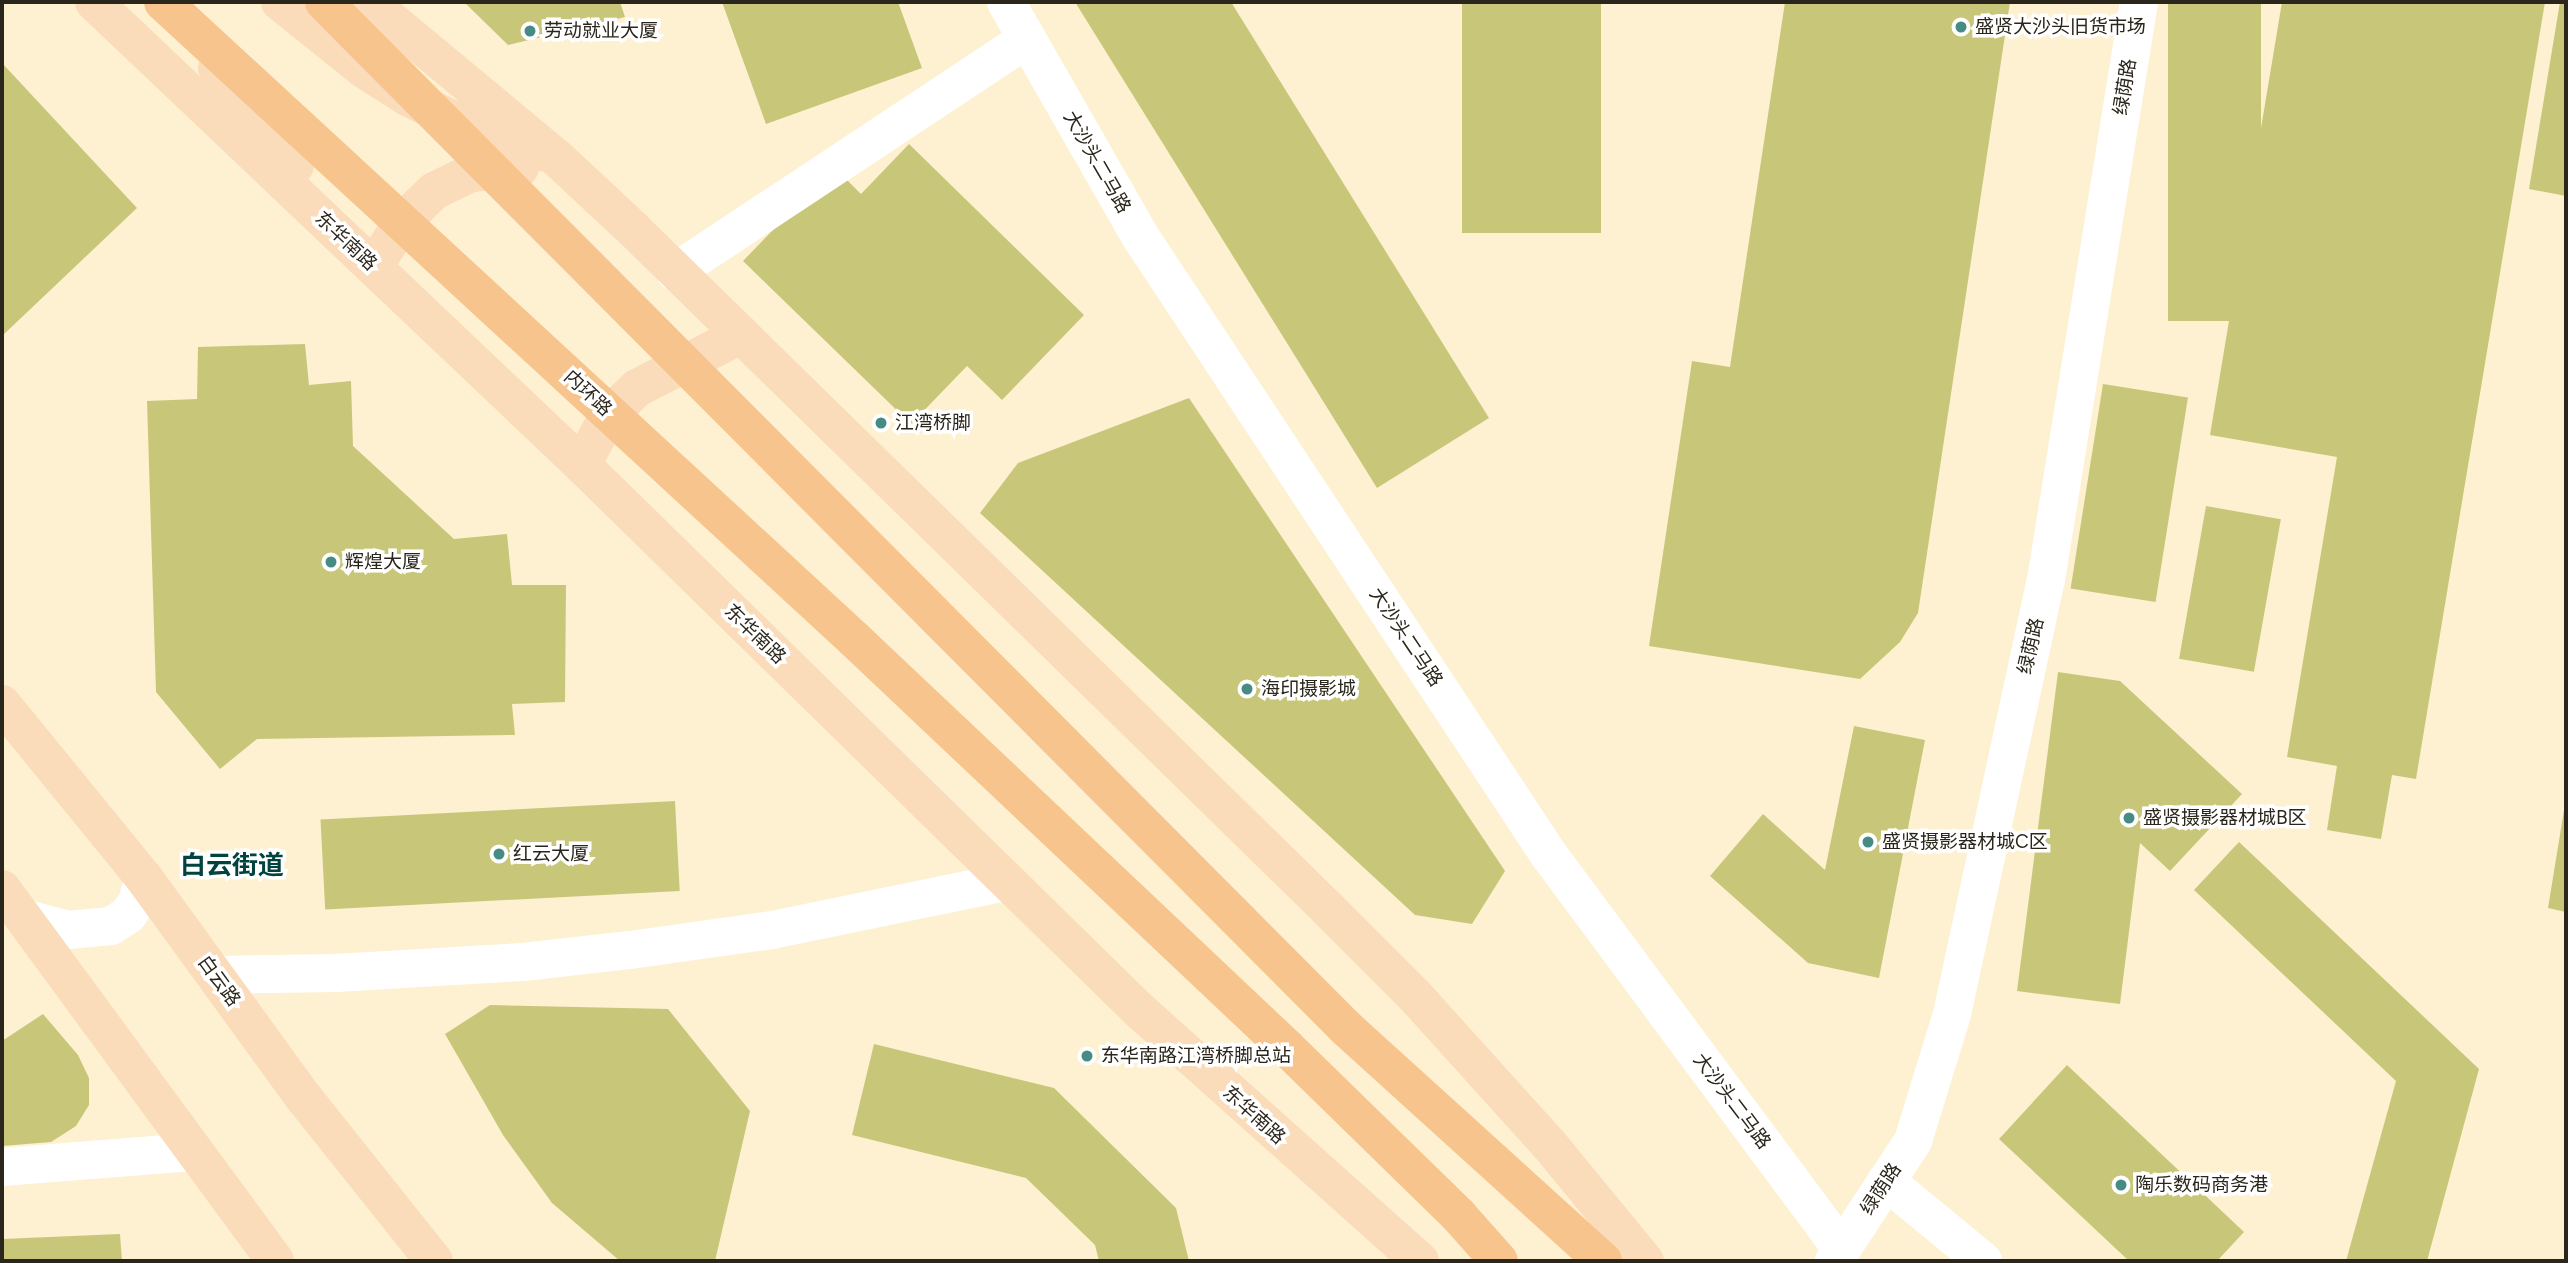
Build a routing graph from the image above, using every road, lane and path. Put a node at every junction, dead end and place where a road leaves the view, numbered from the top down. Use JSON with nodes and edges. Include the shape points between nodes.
{"nodes":[{"id":1,"x":94,"y":2,"type":"edge"},
{"id":2,"x":162,"y":2,"type":"edge"},
{"id":3,"x":280,"y":2,"type":"edge"},
{"id":4,"x":324,"y":2,"type":"edge"},
{"id":5,"x":369,"y":2,"type":"edge"},
{"id":6,"x":1006,"y":2,"type":"edge"},
{"id":7,"x":2139,"y":2,"type":"edge"},
{"id":8,"x":1027,"y":39,"type":"junction"},
{"id":9,"x":559,"y":160,"type":"junction"},
{"id":10,"x":374,"y":267,"type":"junction"},
{"id":11,"x":675,"y":272,"type":"junction"},
{"id":12,"x":741,"y":335,"type":"junction"},
{"id":13,"x":582,"y":465,"type":"junction"},
{"id":14,"x":2,"y":704,"type":"edge"},
{"id":15,"x":144,"y":878,"type":"junction"},
{"id":16,"x":1006,"y":882,"type":"junction"},
{"id":17,"x":13,"y":904,"type":"edge"},
{"id":18,"x":214,"y":975,"type":"junction"},
{"id":19,"x":192,"y":1152,"type":"junction"},
{"id":20,"x":2,"y":1167,"type":"edge"},
{"id":21,"x":1886,"y":1181,"type":"junction"},
{"id":22,"x":1838,"y":1255,"type":"edge"},
{"id":23,"x":275,"y":1261,"type":"edge"},
{"id":24,"x":434,"y":1261,"type":"edge"},
{"id":25,"x":1420,"y":1261,"type":"edge"},
{"id":26,"x":1499,"y":1261,"type":"edge"},
{"id":27,"x":1603,"y":1261,"type":"edge"},
{"id":28,"x":1645,"y":1261,"type":"edge"},
{"id":29,"x":1983,"y":1261,"type":"edge"}],
"edges":[{"from":1,"to":10,"type":"main road","name":"东华南路"},
{"from":2,"to":10,"type":"main road"},
{"from":2,"to":26,"type":"highway","name":"内环路","via":[[1307,1067]]},
{"from":3,"to":9,"type":"main road","via":[[365,70],[409,97],[470,128]]},
{"from":4,"to":27,"type":"highway","via":[[1346,1028]]},
{"from":5,"to":9,"type":"main road"},
{"from":6,"to":8,"type":"street","name":"大沙头二马路"},
{"from":7,"to":21,"type":"street","name":"绿荫路","via":[[2046,580],[1952,1014],[1913,1141]]},
{"from":8,"to":11,"type":"street"},
{"from":8,"to":22,"type":"street","name":"大沙头二马路","via":[[1140,236],[1549,855]]},
{"from":9,"to":10,"type":"main road","via":[[471,173],[434,191],[403,221]]},
{"from":9,"to":11,"type":"main road"},
{"from":10,"to":13,"type":"main road","name":"东华南路"},
{"from":11,"to":12,"type":"main road"},
{"from":12,"to":13,"type":"main road","via":[[636,388],[608,416]]},
{"from":12,"to":28,"type":"main road","via":[[1415,996],[1557,1153]]},
{"from":13,"to":16,"type":"main road","name":"东华南路"},
{"from":14,"to":15,"type":"main road","name":"白云路"},
{"from":15,"to":17,"type":"street","via":[[137,902],[111,926],[68,930]]},
{"from":15,"to":18,"type":"main road","name":"白云路"},
{"from":16,"to":18,"type":"street","via":[[772,930],[603,953],[336,973]]},
{"from":16,"to":25,"type":"main road","name":"东华南路","via":[[1139,1010]]},
{"from":17,"to":19,"type":"main road"},
{"from":18,"to":24,"type":"main road","name":"白云路","via":[[304,1098]]},
{"from":19,"to":20,"type":"street"},
{"from":19,"to":23,"type":"main road"},
{"from":21,"to":22,"type":"street","name":"绿荫路"},
{"from":21,"to":29,"type":"street"}]}
